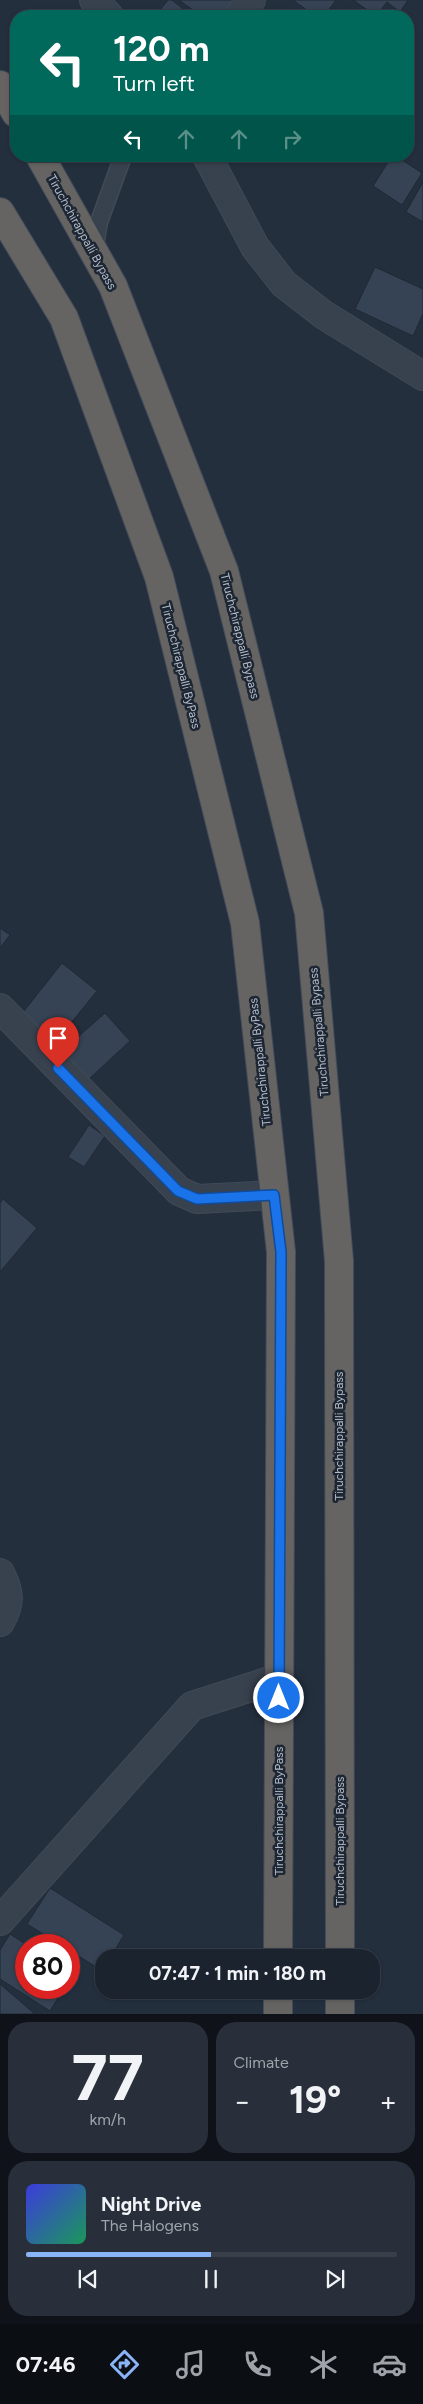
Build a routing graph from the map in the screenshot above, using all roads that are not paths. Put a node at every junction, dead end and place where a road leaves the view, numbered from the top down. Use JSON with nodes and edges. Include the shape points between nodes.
{"nodes":[{"id":1,"x":94,"y":0,"type":"edge"},
{"id":2,"x":103,"y":10,"type":"edge"},
{"id":3,"x":0,"y":84,"type":"edge"},
{"id":4,"x":10,"y":102,"type":"edge"},
{"id":5,"x":43,"y":162,"type":"edge"},
{"id":6,"x":121,"y":162,"type":"edge"},
{"id":7,"x":210,"y":162,"type":"edge"},
{"id":8,"x":0,"y":212,"type":"edge"},
{"id":9,"x":94,"y":251,"type":"junction"},
{"id":10,"x":423,"y":376,"type":"edge"},
{"id":11,"x":2,"y":1015,"type":"edge"},
{"id":12,"x":274,"y":1195,"type":"junction"},
{"id":13,"x":0,"y":1573,"type":"edge"},
{"id":14,"x":0,"y":1622,"type":"edge"},
{"id":15,"x":279,"y":1678,"type":"junction"},
{"id":16,"x":0,"y":1920,"type":"edge"},
{"id":17,"x":278,"y":1949,"type":"edge"},
{"id":18,"x":340,"y":1949,"type":"edge"},
{"id":19,"x":278,"y":1999,"type":"edge"},
{"id":20,"x":340,"y":1999,"type":"edge"},
{"id":21,"x":278,"y":2014,"type":"edge"},
{"id":22,"x":340,"y":2014,"type":"edge"}],
"edges":[{"from":1,"to":2,"type":"street"},
{"from":3,"to":4,"type":"highway"},
{"from":5,"to":9,"type":"highway","name":"Tiruchchirappalli Bypass"},
{"from":6,"to":9,"type":"lane","via":[[99,222]]},
{"from":7,"to":10,"type":"street","via":[[255,248],[284,284],[324,315]]},
{"from":8,"to":12,"type":"highway","name":"Tiruchchirappalli ByPass","via":[[64,318],[159,577],[245,923]]},
{"from":9,"to":18,"type":"highway","name":"Tiruchchirappalli Bypass","via":[[113,286],[224,571],[309,913],[339,1261]]},
{"from":11,"to":12,"type":"street","via":[[178,1191],[197,1199]]},
{"from":12,"to":15,"type":"highway","name":"Tiruchchirappalli ByPass","via":[[281,1252]]},
{"from":13,"to":14,"type":"street","via":[[9,1592]]},
{"from":15,"to":16,"type":"street","via":[[192,1706]]},
{"from":15,"to":17,"type":"highway","name":"Tiruchchirappalli ByPass"},
{"from":19,"to":21,"type":"highway"},
{"from":20,"to":22,"type":"highway"}]}
